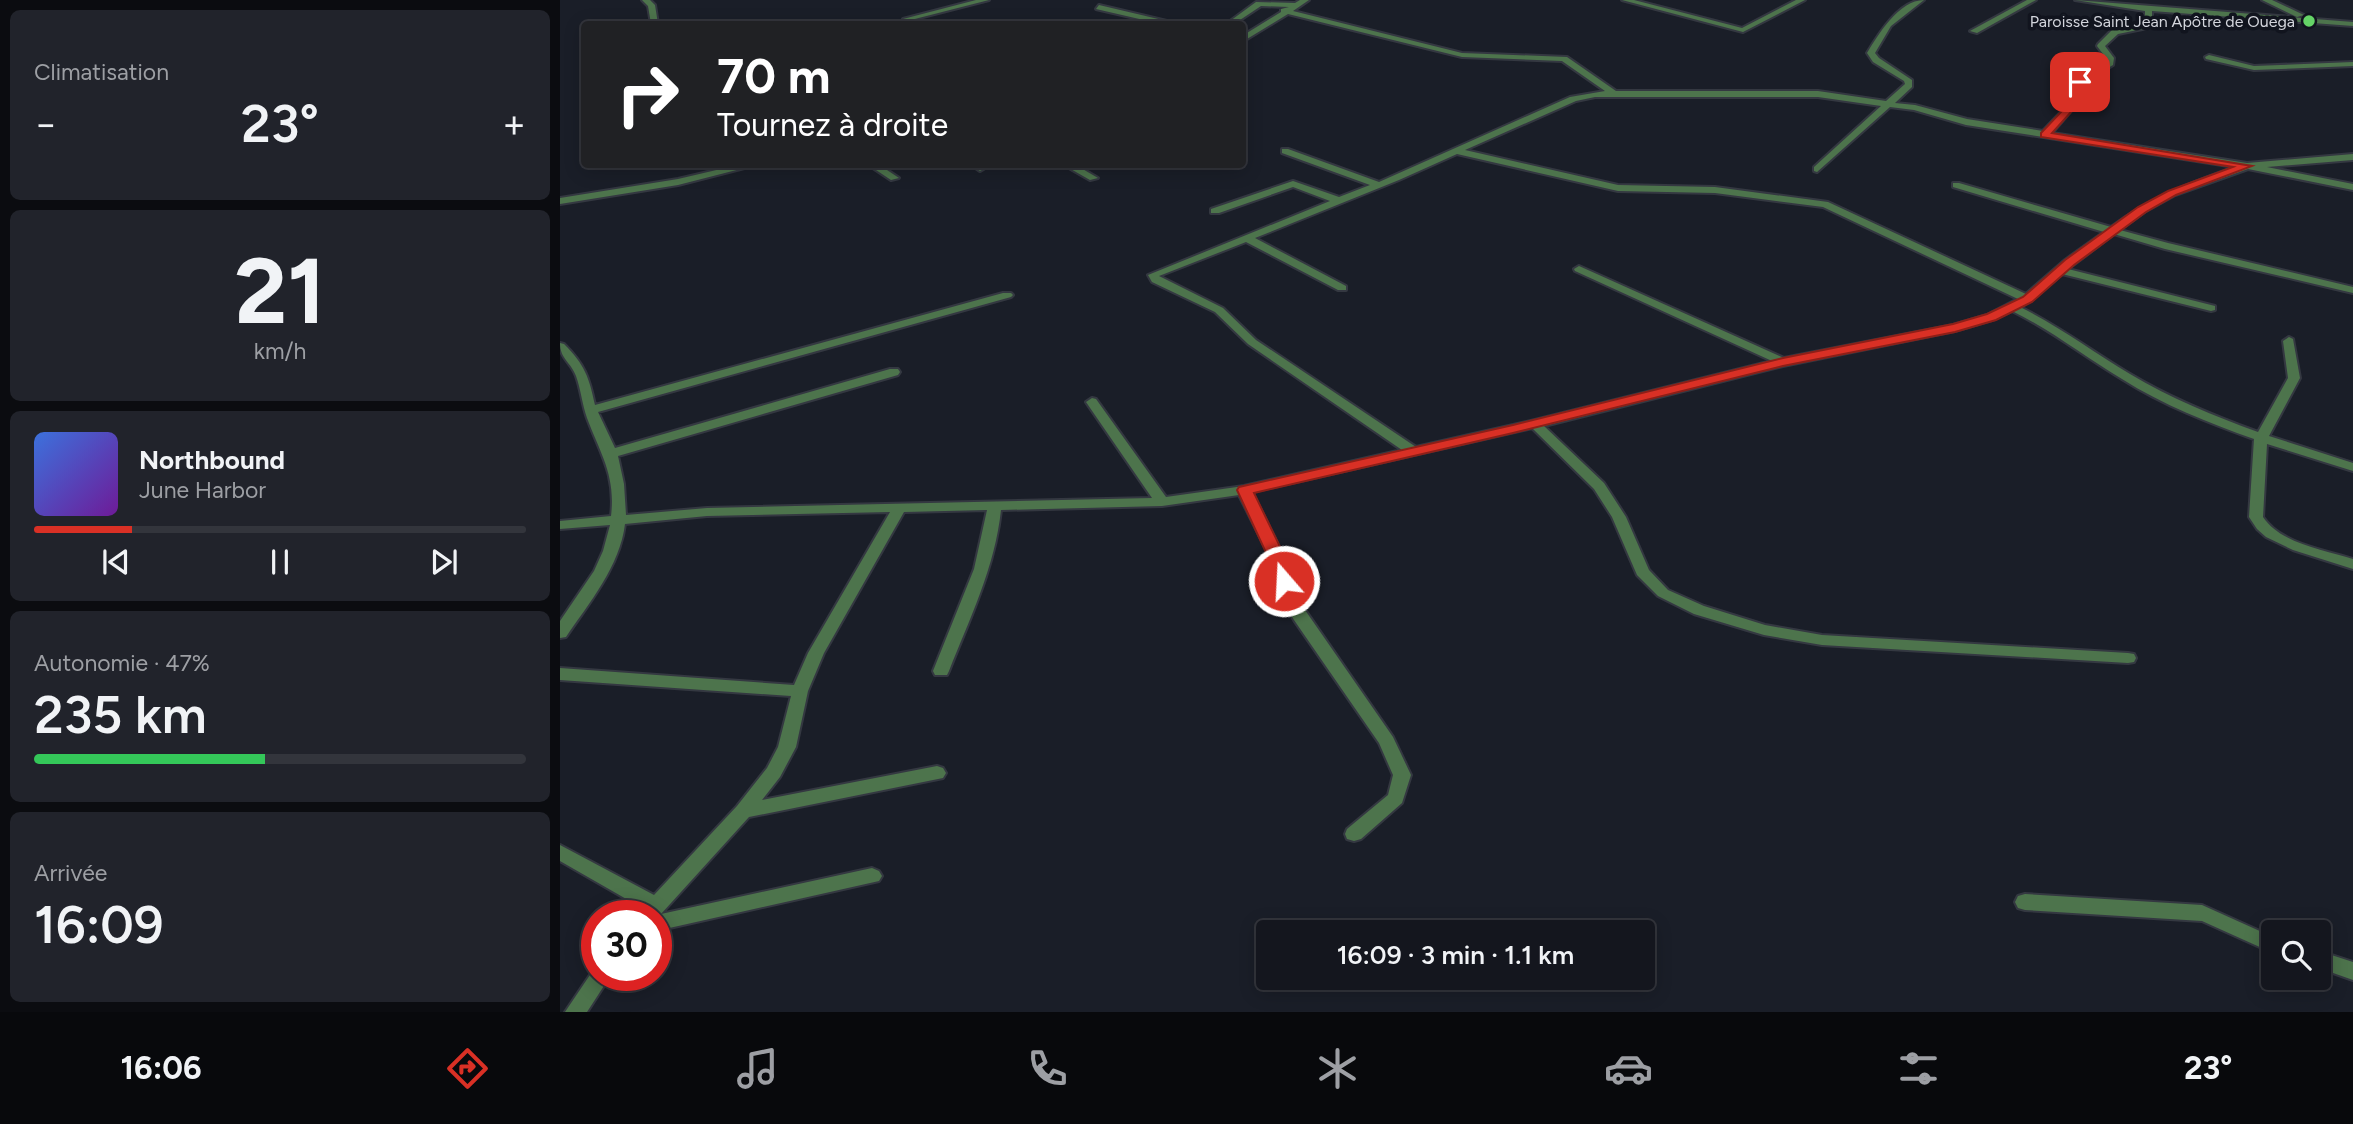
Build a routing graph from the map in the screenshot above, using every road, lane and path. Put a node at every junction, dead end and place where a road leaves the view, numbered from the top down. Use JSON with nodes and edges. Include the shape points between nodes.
{"nodes":[{"id":1,"x":646,"y":0,"type":"edge"},
{"id":2,"x":985,"y":0,"type":"edge"},
{"id":3,"x":1305,"y":0,"type":"edge"},
{"id":4,"x":1626,"y":0,"type":"edge"},
{"id":5,"x":1801,"y":0,"type":"edge"},
{"id":6,"x":1920,"y":0,"type":"edge"},
{"id":7,"x":2032,"y":0,"type":"edge"},
{"id":8,"x":2079,"y":0,"type":"edge"},
{"id":9,"x":2266,"y":0,"type":"edge"},
{"id":10,"x":1293,"y":5,"type":"junction"},
{"id":11,"x":1099,"y":7,"type":"dead end"},
{"id":12,"x":2148,"y":9,"type":"junction"},
{"id":13,"x":1284,"y":11,"type":"junction"},
{"id":14,"x":907,"y":19,"type":"dead end"},
{"id":15,"x":2308,"y":19,"type":"junction"},
{"id":16,"x":654,"y":21,"type":"edge"},
{"id":17,"x":1156,"y":21,"type":"edge"},
{"id":18,"x":1234,"y":21,"type":"edge"},
{"id":19,"x":2353,"y":24,"type":"edge"},
{"id":20,"x":1974,"y":32,"type":"dead end"},
{"id":21,"x":1246,"y":37,"type":"edge"},
{"id":22,"x":2209,"y":57,"type":"dead end"},
{"id":23,"x":2353,"y":64,"type":"edge"},
{"id":24,"x":1613,"y":93,"type":"junction"},
{"id":25,"x":1889,"y":106,"type":"junction"},
{"id":26,"x":2045,"y":135,"type":"junction"},
{"id":27,"x":1285,"y":151,"type":"dead end"},
{"id":28,"x":1456,"y":151,"type":"junction"},
{"id":29,"x":2353,"y":157,"type":"edge"},
{"id":30,"x":2247,"y":166,"type":"junction"},
{"id":31,"x":738,"y":168,"type":"edge"},
{"id":32,"x":878,"y":168,"type":"edge"},
{"id":33,"x":1074,"y":168,"type":"edge"},
{"id":34,"x":1817,"y":169,"type":"dead end"},
{"id":35,"x":894,"y":178,"type":"dead end"},
{"id":36,"x":1093,"y":178,"type":"dead end"},
{"id":37,"x":1379,"y":185,"type":"junction"},
{"id":38,"x":1956,"y":185,"type":"dead end"},
{"id":39,"x":2353,"y":187,"type":"edge"},
{"id":40,"x":560,"y":201,"type":"edge"},
{"id":41,"x":1340,"y":201,"type":"junction"},
{"id":42,"x":1215,"y":211,"type":"dead end"},
{"id":43,"x":2112,"y":232,"type":"junction"},
{"id":44,"x":1247,"y":238,"type":"junction"},
{"id":45,"x":1579,"y":269,"type":"dead end"},
{"id":46,"x":2060,"y":270,"type":"junction"},
{"id":47,"x":1342,"y":288,"type":"dead end"},
{"id":48,"x":2353,"y":290,"type":"edge"},
{"id":49,"x":1007,"y":295,"type":"dead end"},
{"id":50,"x":2027,"y":299,"type":"junction"},
{"id":51,"x":2014,"y":308,"type":"junction"},
{"id":52,"x":2211,"y":308,"type":"dead end"},
{"id":53,"x":2289,"y":341,"type":"dead end"},
{"id":54,"x":560,"y":347,"type":"edge"},
{"id":55,"x":1783,"y":362,"type":"junction"},
{"id":56,"x":894,"y":372,"type":"dead end"},
{"id":57,"x":1092,"y":402,"type":"dead end"},
{"id":58,"x":590,"y":410,"type":"junction"},
{"id":59,"x":1535,"y":424,"type":"junction"},
{"id":60,"x":2261,"y":438,"type":"junction"},
{"id":61,"x":1414,"y":452,"type":"junction"},
{"id":62,"x":610,"y":454,"type":"junction"},
{"id":63,"x":2353,"y":467,"type":"edge"},
{"id":64,"x":1244,"y":490,"type":"junction"},
{"id":65,"x":1162,"y":502,"type":"junction"},
{"id":66,"x":995,"y":505,"type":"junction"},
{"id":67,"x":899,"y":508,"type":"junction"},
{"id":68,"x":621,"y":517,"type":"junction"},
{"id":69,"x":560,"y":525,"type":"edge"},
{"id":70,"x":2353,"y":564,"type":"edge"},
{"id":71,"x":560,"y":633,"type":"edge"},
{"id":72,"x":2128,"y":658,"type":"dead end"},
{"id":73,"x":941,"y":671,"type":"dead end"},
{"id":74,"x":560,"y":674,"type":"edge"},
{"id":75,"x":800,"y":691,"type":"junction"},
{"id":76,"x":937,"y":773,"type":"dead end"},
{"id":77,"x":743,"y":811,"type":"junction"},
{"id":78,"x":1354,"y":834,"type":"dead end"},
{"id":79,"x":560,"y":852,"type":"edge"},
{"id":80,"x":872,"y":876,"type":"dead end"},
{"id":81,"x":632,"y":900,"type":"edge"},
{"id":82,"x":665,"y":900,"type":"edge"},
{"id":83,"x":2025,"y":902,"type":"dead end"},
{"id":84,"x":672,"y":911,"type":"edge"},
{"id":85,"x":2261,"y":941,"type":"edge"},
{"id":86,"x":2331,"y":964,"type":"edge"},
{"id":87,"x":2353,"y":971,"type":"edge"},
{"id":88,"x":590,"y":991,"type":"edge"},
{"id":89,"x":575,"y":1012,"type":"edge"}],
"edges":[{"from":1,"to":16,"type":"street"},
{"from":2,"to":14,"type":"street"},
{"from":3,"to":10,"type":"street"},
{"from":4,"to":5,"type":"street","via":[[1743,30]]},
{"from":6,"to":25,"type":"street","via":[[1888,25],[1871,53],[1908,80],[1909,85]]},
{"from":7,"to":20,"type":"street"},
{"from":8,"to":12,"type":"street"},
{"from":9,"to":15,"type":"street"},
{"from":10,"to":13,"type":"street"},
{"from":10,"to":18,"type":"street","via":[[1259,4]]},
{"from":11,"to":17,"type":"street"},
{"from":12,"to":15,"type":"street"},
{"from":12,"to":26,"type":"street","via":[[2149,24],[2115,32],[2101,46],[2110,58],[2109,65],[2080,82],[2067,111]]},
{"from":13,"to":21,"type":"street"},
{"from":13,"to":24,"type":"street","via":[[1462,55],[1564,59]]},
{"from":15,"to":19,"type":"street"},
{"from":22,"to":23,"type":"street","via":[[2254,68]]},
{"from":24,"to":25,"type":"street","via":[[1801,93]]},
{"from":24,"to":28,"type":"street","via":[[1573,99]]},
{"from":25,"to":26,"type":"street"},
{"from":25,"to":34,"type":"street"},
{"from":26,"to":30,"type":"street"},
{"from":27,"to":37,"type":"street"},
{"from":28,"to":37,"type":"street"},
{"from":28,"to":50,"type":"street","via":[[1618,188],[1715,190],[1825,204]]},
{"from":29,"to":30,"type":"street"},
{"from":30,"to":39,"type":"street"},
{"from":30,"to":43,"type":"street","via":[[2172,193]]},
{"from":31,"to":40,"type":"street"},
{"from":32,"to":35,"type":"street"},
{"from":33,"to":36,"type":"street"},
{"from":37,"to":41,"type":"street"},
{"from":38,"to":43,"type":"street"},
{"from":41,"to":42,"type":"street","via":[[1293,184]]},
{"from":41,"to":44,"type":"street"},
{"from":43,"to":46,"type":"street"},
{"from":43,"to":48,"type":"street"},
{"from":44,"to":47,"type":"street"},
{"from":44,"to":61,"type":"street","via":[[1153,275],[1219,310],[1252,342]]},
{"from":45,"to":55,"type":"street"},
{"from":46,"to":50,"type":"street"},
{"from":46,"to":52,"type":"street"},
{"from":49,"to":58,"type":"street"},
{"from":50,"to":51,"type":"street"},
{"from":51,"to":55,"type":"street","via":[[1955,328]]},
{"from":51,"to":60,"type":"street","via":[[2144,387]]},
{"from":53,"to":60,"type":"street","via":[[2294,378]]},
{"from":54,"to":58,"type":"street","via":[[578,363],[588,387]]},
{"from":55,"to":59,"type":"street"},
{"from":56,"to":62,"type":"street"},
{"from":57,"to":65,"type":"street"},
{"from":58,"to":62,"type":"street"},
{"from":59,"to":61,"type":"street"},
{"from":59,"to":72,"type":"street","via":[[1599,486],[1619,517],[1642,572],[1663,593],[1699,610],[1764,630],[1822,640]]},
{"from":60,"to":63,"type":"street"},
{"from":60,"to":70,"type":"street","via":[[2259,526],[2274,536]]},
{"from":61,"to":64,"type":"street"},
{"from":62,"to":68,"type":"street"},
{"from":64,"to":65,"type":"street"},
{"from":64,"to":78,"type":"street","via":[[1278,559],[1299,616],[1387,741],[1402,775],[1396,799]]},
{"from":65,"to":66,"type":"street"},
{"from":66,"to":67,"type":"street"},
{"from":66,"to":73,"type":"street","via":[[986,557]]},
{"from":67,"to":68,"type":"street"},
{"from":67,"to":75,"type":"street","via":[[816,653]]},
{"from":68,"to":69,"type":"street"},
{"from":68,"to":71,"type":"street","via":[[616,540],[596,581]]},
{"from":74,"to":75,"type":"street"},
{"from":75,"to":77,"type":"street","via":[[787,747]]},
{"from":76,"to":77,"type":"street"},
{"from":77,"to":82,"type":"street"},
{"from":79,"to":81,"type":"street"},
{"from":80,"to":84,"type":"street"},
{"from":83,"to":85,"type":"street","via":[[2202,913]]},
{"from":86,"to":87,"type":"street"},
{"from":88,"to":89,"type":"street"}]}
